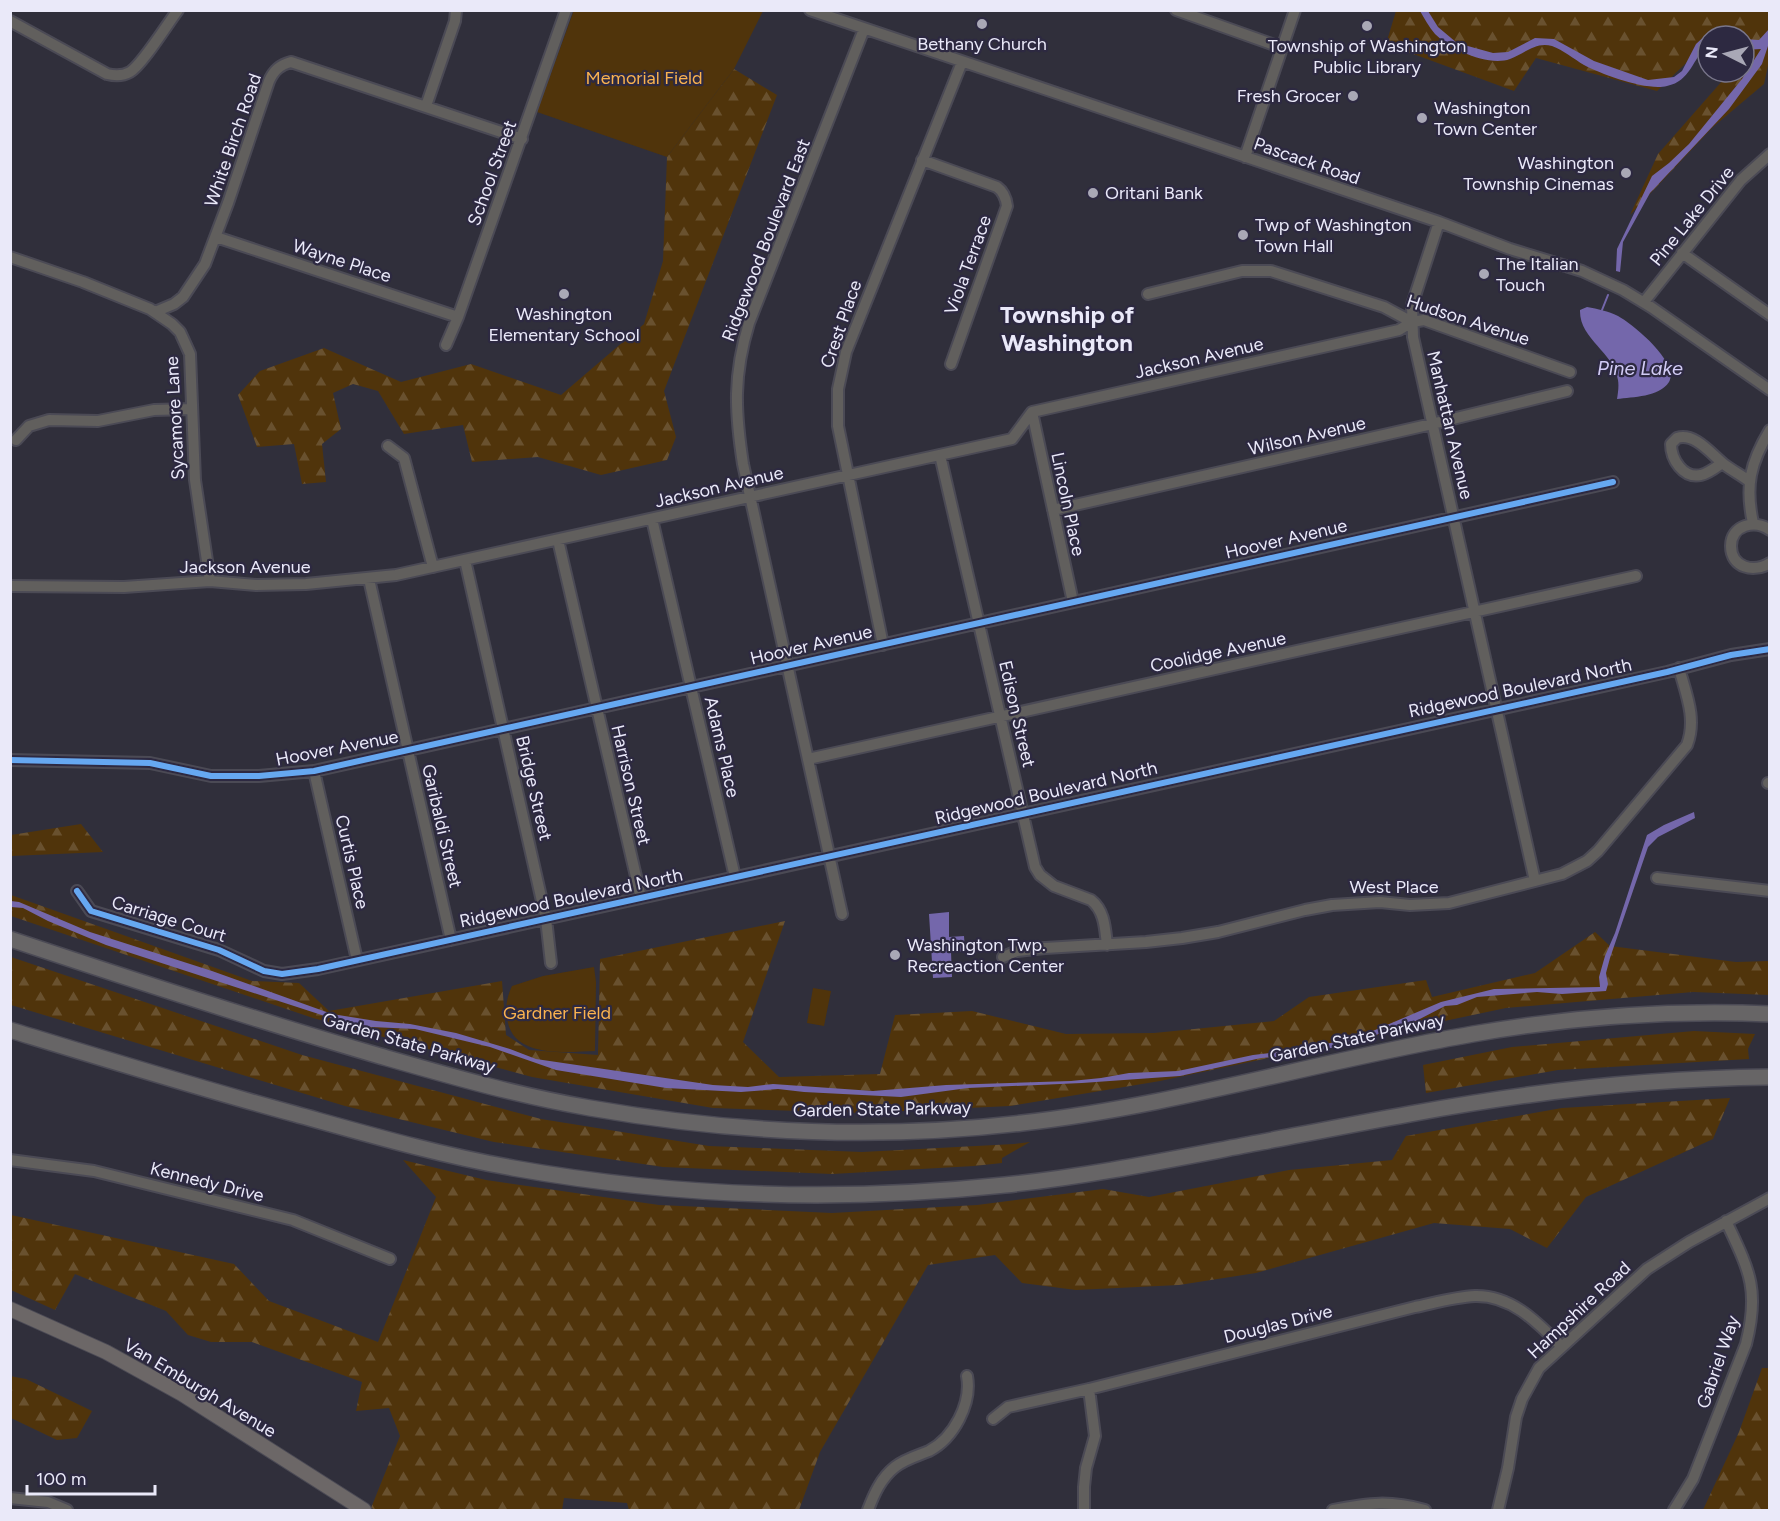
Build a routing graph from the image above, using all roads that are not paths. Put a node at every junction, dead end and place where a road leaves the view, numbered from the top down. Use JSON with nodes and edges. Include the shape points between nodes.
{"nodes":[{"id":1,"x":178,"y":10,"type":"edge"},
{"id":2,"x":456,"y":10,"type":"edge"},
{"id":3,"x":566,"y":10,"type":"edge"},
{"id":4,"x":810,"y":10,"type":"edge"},
{"id":5,"x":1176,"y":10,"type":"edge"},
{"id":6,"x":1295,"y":10,"type":"edge"},
{"id":7,"x":10,"y":21,"type":"edge"},
{"id":8,"x":864,"y":29,"type":"junction"},
{"id":9,"x":1283,"y":48,"type":"junction"},
{"id":10,"x":962,"y":62,"type":"junction"},
{"id":11,"x":426,"y":106,"type":"junction"},
{"id":12,"x":522,"y":139,"type":"junction"},
{"id":13,"x":1770,"y":154,"type":"edge"},
{"id":14,"x":1245,"y":157,"type":"junction"},
{"id":15,"x":922,"y":160,"type":"junction"},
{"id":16,"x":1438,"y":222,"type":"junction"},
{"id":17,"x":216,"y":237,"type":"junction"},
{"id":18,"x":1682,"y":253,"type":"junction"},
{"id":19,"x":10,"y":257,"type":"edge"},
{"id":20,"x":1148,"y":294,"type":"dead end"},
{"id":21,"x":1644,"y":302,"type":"junction"},
{"id":22,"x":155,"y":312,"type":"junction"},
{"id":23,"x":1770,"y":315,"type":"edge"},
{"id":24,"x":458,"y":317,"type":"junction"},
{"id":25,"x":1412,"y":322,"type":"junction"},
{"id":26,"x":446,"y":345,"type":"dead end"},
{"id":27,"x":951,"y":364,"type":"dead end"},
{"id":28,"x":1570,"y":372,"type":"dead end"},
{"id":29,"x":1770,"y":390,"type":"edge"},
{"id":30,"x":1567,"y":391,"type":"dead end"},
{"id":31,"x":191,"y":409,"type":"junction"},
{"id":32,"x":1032,"y":412,"type":"junction"},
{"id":33,"x":1432,"y":424,"type":"junction"},
{"id":34,"x":1770,"y":430,"type":"edge"},
{"id":35,"x":16,"y":440,"type":"dead end"},
{"id":36,"x":388,"y":446,"type":"dead end"},
{"id":37,"x":940,"y":455,"type":"junction"},
{"id":38,"x":1722,"y":463,"type":"junction"},
{"id":39,"x":848,"y":475,"type":"junction"},
{"id":40,"x":1749,"y":481,"type":"junction"},
{"id":41,"x":1613,"y":482,"type":"dead end"},
{"id":42,"x":750,"y":497,"type":"junction"},
{"id":43,"x":1053,"y":510,"type":"junction"},
{"id":44,"x":1453,"y":517,"type":"junction"},
{"id":45,"x":652,"y":519,"type":"junction"},
{"id":46,"x":1753,"y":523,"type":"junction"},
{"id":47,"x":1770,"y":530,"type":"edge"},
{"id":48,"x":558,"y":540,"type":"junction"},
{"id":49,"x":465,"y":560,"type":"junction"},
{"id":50,"x":1770,"y":563,"type":"edge"},
{"id":51,"x":434,"y":567,"type":"junction"},
{"id":52,"x":1636,"y":576,"type":"dead end"},
{"id":53,"x":369,"y":579,"type":"junction"},
{"id":54,"x":210,"y":581,"type":"junction"},
{"id":55,"x":10,"y":586,"type":"edge"},
{"id":56,"x":1073,"y":602,"type":"junction"},
{"id":57,"x":1475,"y":612,"type":"junction"},
{"id":58,"x":979,"y":623,"type":"junction"},
{"id":59,"x":883,"y":645,"type":"junction"},
{"id":60,"x":1770,"y":649,"type":"edge"},
{"id":61,"x":787,"y":666,"type":"junction"},
{"id":62,"x":1679,"y":668,"type":"junction"},
{"id":63,"x":692,"y":687,"type":"junction"},
{"id":64,"x":597,"y":708,"type":"junction"},
{"id":65,"x":1496,"y":708,"type":"junction"},
{"id":66,"x":1001,"y":717,"type":"junction"},
{"id":67,"x":503,"y":729,"type":"junction"},
{"id":68,"x":408,"y":750,"type":"junction"},
{"id":69,"x":808,"y":759,"type":"junction"},
{"id":70,"x":10,"y":760,"type":"edge"},
{"id":71,"x":314,"y":771,"type":"junction"},
{"id":72,"x":1023,"y":813,"type":"junction"},
{"id":73,"x":829,"y":856,"type":"junction"},
{"id":74,"x":735,"y":877,"type":"junction"},
{"id":75,"x":1657,"y":878,"type":"dead end"},
{"id":76,"x":1535,"y":881,"type":"junction"},
{"id":77,"x":77,"y":891,"type":"dead end"},
{"id":78,"x":1770,"y":891,"type":"edge"},
{"id":79,"x":640,"y":898,"type":"junction"},
{"id":80,"x":843,"y":914,"type":"dead end"},
{"id":81,"x":546,"y":919,"type":"junction"},
{"id":82,"x":10,"y":939,"type":"edge"},
{"id":83,"x":450,"y":940,"type":"junction"},
{"id":84,"x":1107,"y":945,"type":"junction"},
{"id":85,"x":1003,"y":957,"type":"dead end"},
{"id":86,"x":357,"y":960,"type":"junction"},
{"id":87,"x":551,"y":963,"type":"dead end"},
{"id":88,"x":328,"y":967,"type":"joint"},
{"id":89,"x":1770,"y":1014,"type":"edge"},
{"id":90,"x":10,"y":1030,"type":"edge"},
{"id":91,"x":1770,"y":1077,"type":"edge"},
{"id":92,"x":1682,"y":1082,"type":"junction"},
{"id":93,"x":1770,"y":1084,"type":"edge"},
{"id":94,"x":10,"y":1160,"type":"edge"},
{"id":95,"x":1770,"y":1198,"type":"edge"},
{"id":96,"x":1726,"y":1221,"type":"junction"},
{"id":97,"x":390,"y":1259,"type":"dead end"},
{"id":98,"x":10,"y":1309,"type":"edge"},
{"id":99,"x":1562,"y":1347,"type":"junction"},
{"id":100,"x":967,"y":1376,"type":"dead end"},
{"id":101,"x":1089,"y":1389,"type":"junction"},
{"id":102,"x":993,"y":1419,"type":"dead end"},
{"id":103,"x":10,"y":1498,"type":"edge"},
{"id":104,"x":66,"y":1510,"type":"edge"},
{"id":105,"x":364,"y":1510,"type":"edge"},
{"id":106,"x":868,"y":1510,"type":"edge"},
{"id":107,"x":1084,"y":1510,"type":"edge"},
{"id":108,"x":1333,"y":1510,"type":"edge"},
{"id":109,"x":1425,"y":1510,"type":"edge"},
{"id":110,"x":1498,"y":1510,"type":"edge"},
{"id":111,"x":1674,"y":1510,"type":"edge"}],
"edges":[{"from":1,"to":7,"type":"street","via":[[136,68],[115,76]]},
{"from":2,"to":11,"type":"street"},
{"from":3,"to":12,"type":"street","name":"School Street"},
{"from":4,"to":8,"type":"street","name":"Pascack Road"},
{"from":5,"to":9,"type":"street"},
{"from":6,"to":9,"type":"street"},
{"from":8,"to":10,"type":"street","name":"Pascack Road"},
{"from":8,"to":42,"type":"street","name":"Ridgewood Boulevard East","via":[[743,343],[736,404]]},
{"from":9,"to":14,"type":"street"},
{"from":10,"to":14,"type":"street","name":"Pascack Road"},
{"from":10,"to":15,"type":"street","name":"Crest Place"},
{"from":11,"to":12,"type":"street","name":"White Birch Road"},
{"from":11,"to":17,"type":"street","name":"White Birch Road","via":[[291,62],[277,69],[269,81]]},
{"from":12,"to":24,"type":"street","name":"School Street"},
{"from":13,"to":18,"type":"street","name":"Pine Lake Drive","via":[[1741,180]]},
{"from":14,"to":16,"type":"street","name":"Pascack Road"},
{"from":15,"to":27,"type":"street","name":"Viola Terrace","via":[[997,187],[1004,193],[1007,206]]},
{"from":15,"to":39,"type":"street","name":"Crest Place","via":[[840,372],[838,426]]},
{"from":16,"to":21,"type":"street","name":"Pascack Road","via":[[1582,271]]},
{"from":16,"to":25,"type":"street","name":"Manhattan Avenue","via":[[1412,305]]},
{"from":17,"to":22,"type":"street","name":"White Birch Road","via":[[190,289],[174,304]]},
{"from":17,"to":24,"type":"street","name":"Wayne Place"},
{"from":18,"to":21,"type":"street","name":"Pine Lake Drive"},
{"from":18,"to":23,"type":"street"},
{"from":19,"to":22,"type":"street","name":"Sycamore Lane"},
{"from":20,"to":25,"type":"street","name":"Hudson Avenue","via":[[1242,271],[1271,271],[1384,307]]},
{"from":21,"to":29,"type":"street","name":"Pascack Road"},
{"from":22,"to":31,"type":"street","name":"Sycamore Lane","via":[[180,332],[190,351]]},
{"from":24,"to":26,"type":"street","name":"School Street"},
{"from":25,"to":28,"type":"street","name":"Hudson Avenue","via":[[1424,320]]},
{"from":25,"to":32,"type":"street","name":"Jackson Avenue","via":[[1399,330]]},
{"from":25,"to":33,"type":"street","name":"Manhattan Avenue"},
{"from":30,"to":33,"type":"street","name":"Wilson Avenue"},
{"from":31,"to":35,"type":"street","via":[[154,410],[99,421],[49,420],[29,426]]},
{"from":31,"to":54,"type":"street","name":"Sycamore Lane","via":[[195,480]]},
{"from":32,"to":37,"type":"street","name":"Jackson Avenue","via":[[1012,439]]},
{"from":32,"to":43,"type":"street","name":"Lincoln Place"},
{"from":33,"to":43,"type":"street","name":"Wilson Avenue"},
{"from":33,"to":44,"type":"street","name":"Manhattan Avenue"},
{"from":34,"to":40,"type":"street","via":[[1757,453]]},
{"from":36,"to":51,"type":"street","via":[[404,458]]},
{"from":37,"to":39,"type":"street","name":"Jackson Avenue"},
{"from":37,"to":58,"type":"street","name":"Edison Street"},
{"from":38,"to":38,"type":"street","via":[[1713,452],[1687,438],[1677,438],[1671,444],[1673,456],[1683,471],[1698,476]]},
{"from":38,"to":40,"type":"street"},
{"from":39,"to":42,"type":"street","name":"Jackson Avenue"},
{"from":39,"to":59,"type":"street","name":"Crest Place"},
{"from":40,"to":46,"type":"street"},
{"from":41,"to":44,"type":"street","name":"Hoover Avenue"},
{"from":42,"to":45,"type":"street","name":"Jackson Avenue"},
{"from":42,"to":61,"type":"street","name":"Ridgewood Boulevard East"},
{"from":43,"to":56,"type":"street","name":"Lincoln Place"},
{"from":44,"to":56,"type":"street","name":"Hoover Avenue"},
{"from":44,"to":57,"type":"street","name":"Manhattan Avenue"},
{"from":45,"to":48,"type":"street","name":"Jackson Avenue"},
{"from":45,"to":63,"type":"street","name":"Adams Place"},
{"from":46,"to":47,"type":"street"},
{"from":46,"to":50,"type":"street","via":[[1735,533],[1733,554],[1748,568]]},
{"from":48,"to":49,"type":"street","name":"Jackson Avenue"},
{"from":48,"to":64,"type":"street","name":"Harrison Street"},
{"from":49,"to":51,"type":"street","name":"Jackson Avenue"},
{"from":49,"to":67,"type":"street","name":"Bridge Street"},
{"from":51,"to":53,"type":"street","name":"Jackson Avenue"},
{"from":52,"to":57,"type":"street","name":"Coolidge Avenue"},
{"from":53,"to":54,"type":"street","name":"Jackson Avenue","via":[[276,584]]},
{"from":53,"to":68,"type":"street","name":"Garibaldi Street"},
{"from":54,"to":55,"type":"street","name":"Jackson Avenue","via":[[112,587]]},
{"from":56,"to":58,"type":"street","name":"Hoover Avenue"},
{"from":57,"to":65,"type":"street","name":"Manhattan Avenue"},
{"from":57,"to":66,"type":"street","name":"Coolidge Avenue"},
{"from":58,"to":59,"type":"street","name":"Hoover Avenue"},
{"from":58,"to":66,"type":"street","name":"Edison Street"},
{"from":59,"to":61,"type":"street","name":"Hoover Avenue"},
{"from":60,"to":62,"type":"street","name":"Ridgewood Boulevard North"},
{"from":61,"to":63,"type":"street","name":"Hoover Avenue"},
{"from":61,"to":69,"type":"street","name":"Ridgewood Boulevard East"},
{"from":62,"to":65,"type":"street","name":"Ridgewood Boulevard North"},
{"from":62,"to":76,"type":"street","name":"West Place","via":[[1692,725],[1681,754],[1599,851],[1573,870]]},
{"from":63,"to":64,"type":"street","name":"Hoover Avenue"},
{"from":63,"to":74,"type":"street","name":"Adams Place"},
{"from":64,"to":67,"type":"street","name":"Hoover Avenue"},
{"from":64,"to":79,"type":"street","name":"Harrison Street"},
{"from":65,"to":72,"type":"street","name":"Ridgewood Boulevard North"},
{"from":65,"to":76,"type":"street","name":"Manhattan Avenue"},
{"from":66,"to":69,"type":"street","name":"Coolidge Avenue"},
{"from":66,"to":72,"type":"street","name":"Edison Street"},
{"from":67,"to":68,"type":"street","name":"Hoover Avenue"},
{"from":67,"to":81,"type":"street","name":"Bridge Street"},
{"from":68,"to":71,"type":"street","name":"Hoover Avenue"},
{"from":68,"to":83,"type":"street","name":"Garibaldi Street"},
{"from":69,"to":73,"type":"street","name":"Ridgewood Boulevard East"},
{"from":70,"to":71,"type":"street","name":"Hoover Avenue","via":[[150,763],[211,776]]},
{"from":71,"to":86,"type":"street","name":"Curtis Place"},
{"from":72,"to":73,"type":"street","name":"Ridgewood Boulevard North"},
{"from":72,"to":84,"type":"street","name":"Edison Street","via":[[1040,875],[1054,886],[1097,904]]},
{"from":73,"to":74,"type":"street","name":"Ridgewood Boulevard North"},
{"from":73,"to":80,"type":"street","name":"Ridgewood Boulevard East"},
{"from":74,"to":79,"type":"street","name":"Ridgewood Boulevard North"},
{"from":75,"to":78,"type":"street"},
{"from":76,"to":84,"type":"street","name":"West Place","via":[[1449,903],[1332,905],[1218,932]]},
{"from":77,"to":88,"type":"street","name":"Carriage Court","via":[[91,910],[219,950],[264,971],[282,974]]},
{"from":79,"to":81,"type":"street","name":"Ridgewood Boulevard North"},
{"from":81,"to":83,"type":"street","name":"Ridgewood Boulevard North"},
{"from":81,"to":87,"type":"street"},
{"from":82,"to":89,"type":"highway","name":"Garden State Parkway","via":[[228,1011],[497,1088],[649,1118],[803,1132],[926,1131],[1079,1116],[1443,1039],[1536,1024],[1658,1014]]},
{"from":83,"to":86,"type":"street","name":"Ridgewood Boulevard North"},
{"from":84,"to":85,"type":"street","name":"West Place","via":[[1017,951]]},
{"from":86,"to":88,"type":"street","name":"Ridgewood Boulevard North"},
{"from":90,"to":92,"type":"highway","via":[[270,1107],[450,1155],[603,1181],[790,1195],[1007,1185],[1100,1172],[1497,1099]]},
{"from":91,"to":92,"type":"highway"},
{"from":92,"to":93,"type":"highway"},
{"from":94,"to":97,"type":"street","name":"Kennedy Drive","via":[[94,1171],[293,1220]]},
{"from":95,"to":96,"type":"street","name":"Hampshire Road"},
{"from":96,"to":99,"type":"street","name":"Hampshire Road","via":[[1647,1269]]},
{"from":96,"to":111,"type":"street","name":"Gabriel Way","via":[[1752,1283],[1750,1328],[1693,1479]]},
{"from":98,"to":105,"type":"main road","name":"Van Emburgh Avenue","via":[[106,1352],[172,1388]]},
{"from":99,"to":101,"type":"street","name":"Douglas Drive","via":[[1513,1305],[1490,1297],[1468,1297]]},
{"from":99,"to":110,"type":"street","name":"Hampshire Road","via":[[1539,1368],[1522,1399]]},
{"from":100,"to":106,"type":"street","via":[[968,1398],[953,1429],[938,1445],[894,1467],[879,1485]]},
{"from":101,"to":102,"type":"street","name":"Douglas Drive","via":[[1008,1407]]},
{"from":101,"to":107,"type":"street","via":[[1095,1436],[1084,1487]]},
{"from":103,"to":104,"type":"street","via":[[48,1502]]},
{"from":108,"to":109,"type":"street","via":[[1370,1503]]}]}
